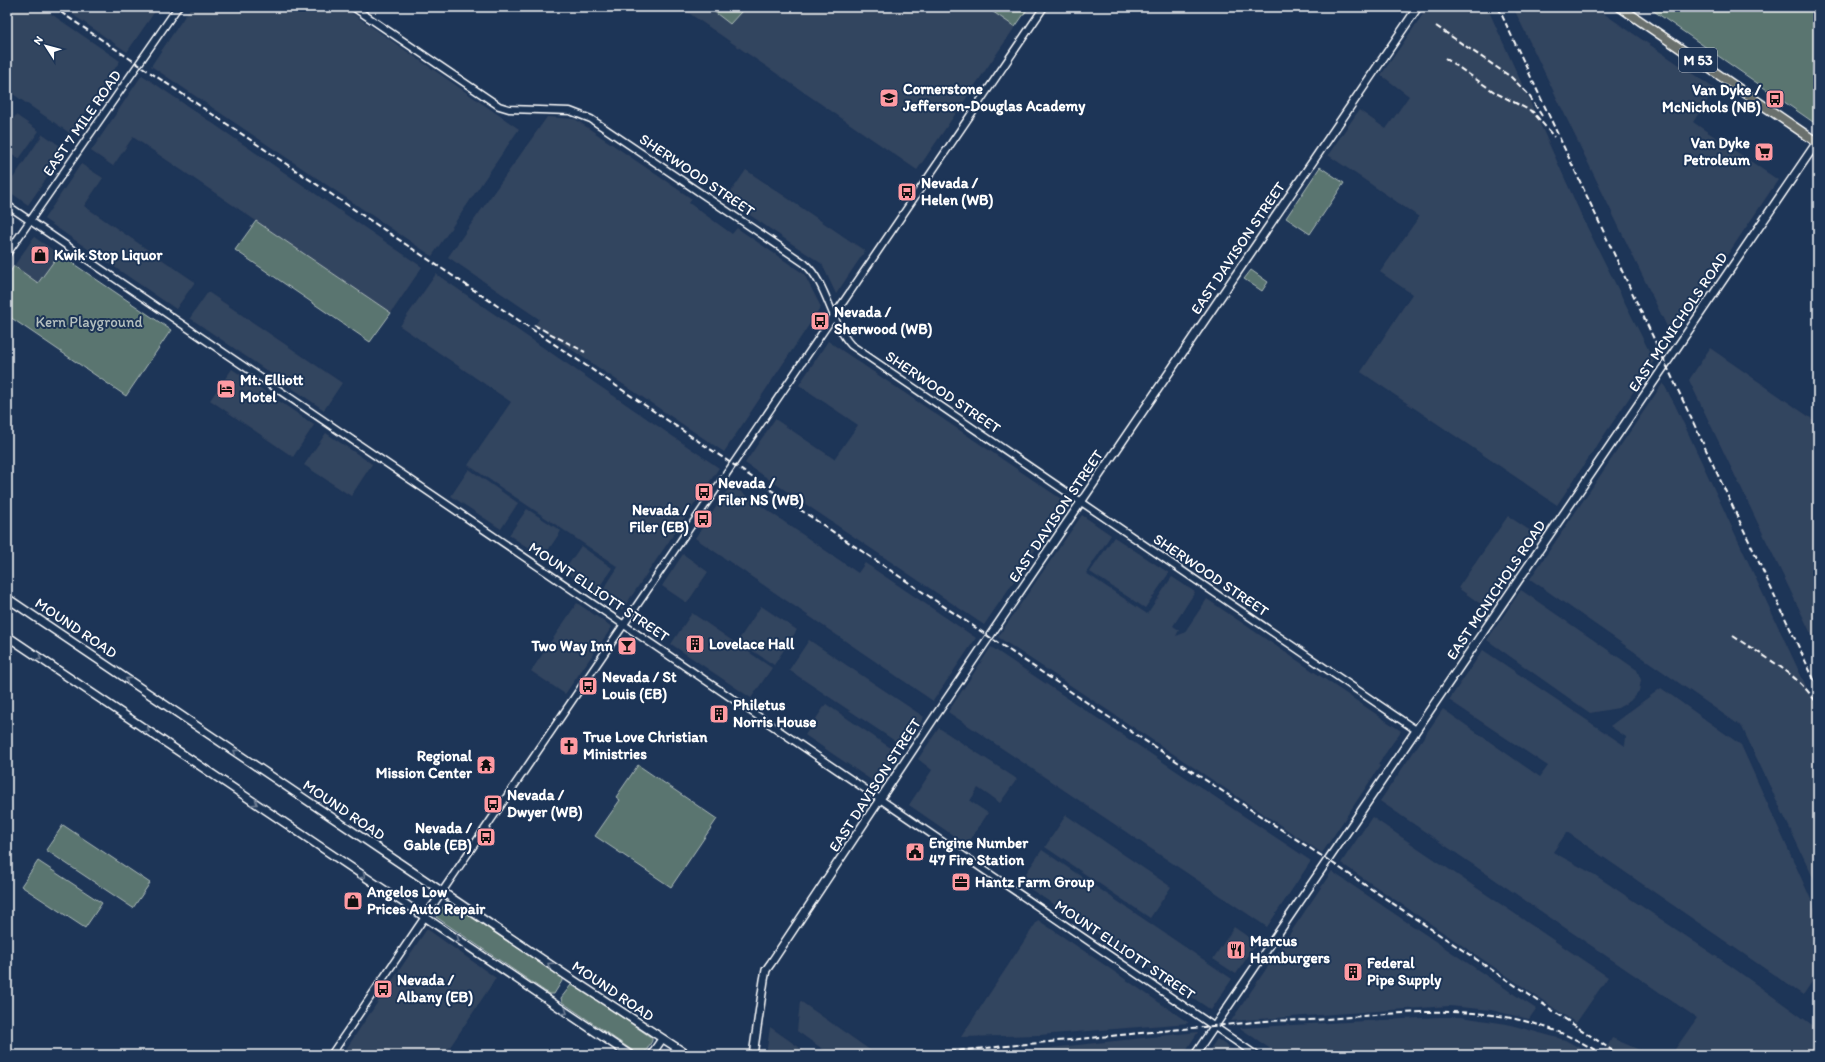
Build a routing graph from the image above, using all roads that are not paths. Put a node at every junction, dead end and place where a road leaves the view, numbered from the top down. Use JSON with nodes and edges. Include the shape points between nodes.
{"nodes":[{"id":1,"x":178,"y":7,"type":"edge"},
{"id":2,"x":353,"y":7,"type":"edge"},
{"id":3,"x":1044,"y":7,"type":"edge"},
{"id":4,"x":1418,"y":7,"type":"edge"},
{"id":5,"x":1620,"y":7,"type":"edge"},
{"id":6,"x":1818,"y":141,"type":"edge"},
{"id":7,"x":7,"y":205,"type":"edge"},
{"id":8,"x":30,"y":221,"type":"junction"},
{"id":9,"x":7,"y":254,"type":"edge"},
{"id":10,"x":834,"y":315,"type":"junction"},
{"id":11,"x":1081,"y":502,"type":"junction"},
{"id":12,"x":7,"y":598,"type":"edge"},
{"id":13,"x":624,"y":625,"type":"junction"},
{"id":14,"x":7,"y":636,"type":"edge"},
{"id":15,"x":1416,"y":730,"type":"junction"},
{"id":16,"x":880,"y":799,"type":"junction"},
{"id":17,"x":442,"y":892,"type":"junction"},
{"id":18,"x":425,"y":918,"type":"junction"},
{"id":19,"x":1214,"y":1026,"type":"junction"},
{"id":20,"x":662,"y":1039,"type":"junction"},
{"id":21,"x":331,"y":1055,"type":"edge"},
{"id":22,"x":630,"y":1055,"type":"edge"},
{"id":23,"x":651,"y":1055,"type":"edge"},
{"id":24,"x":688,"y":1055,"type":"edge"},
{"id":25,"x":753,"y":1055,"type":"edge"},
{"id":26,"x":1195,"y":1055,"type":"edge"},
{"id":27,"x":1256,"y":1055,"type":"edge"}],
"edges":[{"from":1,"to":8,"type":"street","name":"EAST 7 MILE ROAD"},
{"from":2,"to":10,"type":"street","name":"SHERWOOD STREET","via":[[499,106],[509,109],[570,111],[590,119],[804,263],[814,275]]},
{"from":3,"to":10,"type":"street"},
{"from":4,"to":11,"type":"main road","name":"EAST DAVISON STREET"},
{"from":5,"to":6,"type":"main road","number":"M 53"},
{"from":6,"to":15,"type":"main road","name":"EAST MCNICHOLS ROAD"},
{"from":7,"to":8,"type":"street","name":"MOUNT ELLIOTT STREET"},
{"from":8,"to":9,"type":"street","name":"EAST 7 MILE ROAD"},
{"from":8,"to":13,"type":"street","name":"MOUNT ELLIOTT STREET"},
{"from":10,"to":11,"type":"street","name":"SHERWOOD STREET","via":[[851,345]]},
{"from":10,"to":13,"type":"street"},
{"from":11,"to":15,"type":"street","name":"SHERWOOD STREET"},
{"from":11,"to":16,"type":"main road","name":"EAST DAVISON STREET"},
{"from":17,"to":12,"type":"main road","name":"MOUND ROAD","one_way":true},
{"from":13,"to":16,"type":"street","name":"MOUNT ELLIOTT STREET"},
{"from":13,"to":17,"type":"street"},
{"from":14,"to":18,"type":"main road","one_way":true},
{"from":15,"to":19,"type":"main road","name":"EAST MCNICHOLS ROAD"},
{"from":16,"to":19,"type":"street","name":"MOUNT ELLIOTT STREET"},
{"from":16,"to":25,"type":"main road","name":"EAST DAVISON STREET","via":[[766,970]]},
{"from":17,"to":18,"type":"street"},
{"from":20,"to":17,"type":"main road","name":"MOUND ROAD","one_way":true},
{"from":18,"to":21,"type":"street"},
{"from":18,"to":22,"type":"main road","one_way":true},
{"from":19,"to":26,"type":"main road","name":"EAST MCNICHOLS ROAD"},
{"from":19,"to":27,"type":"street","name":"MOUNT ELLIOTT STREET"},
{"from":20,"to":23,"type":"main road"},
{"from":20,"to":24,"type":"main road","name":"MOUND ROAD"}]}
